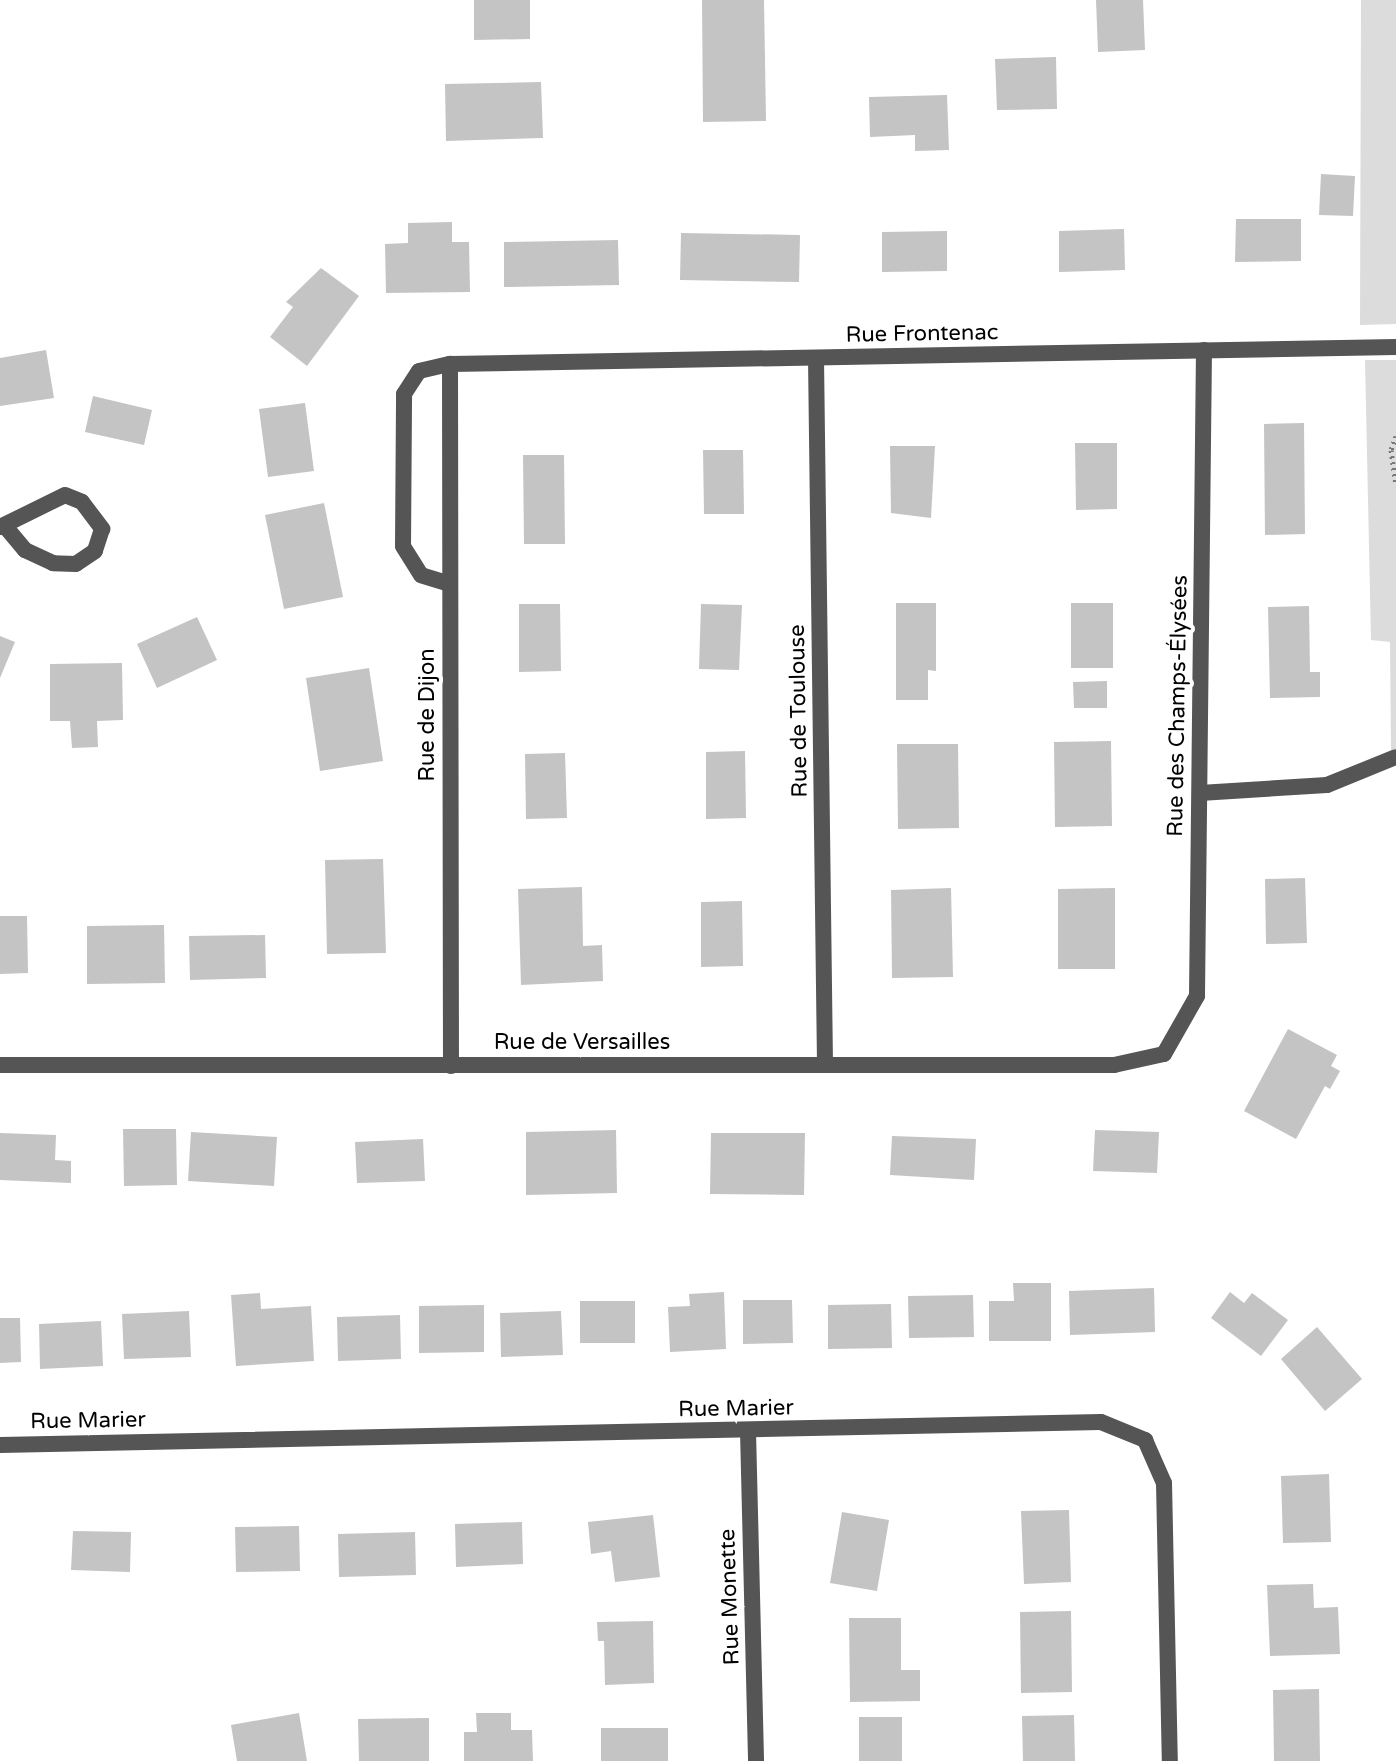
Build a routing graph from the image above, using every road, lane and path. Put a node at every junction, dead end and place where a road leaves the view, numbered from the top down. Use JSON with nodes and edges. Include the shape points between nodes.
{"nodes":[{"id":1,"x":1396,"y":347,"type":"edge"},
{"id":2,"x":1204,"y":350,"type":"junction"},
{"id":3,"x":816,"y":358,"type":"junction"},
{"id":4,"x":450,"y":364,"type":"junction"},
{"id":5,"x":1396,"y":436,"type":"edge"},
{"id":6,"x":1396,"y":485,"type":"edge"},
{"id":7,"x":3,"y":526,"type":"edge"},
{"id":8,"x":450,"y":584,"type":"junction"},
{"id":9,"x":1396,"y":757,"type":"edge"},
{"id":10,"x":1200,"y":793,"type":"junction"},
{"id":11,"x":1164,"y":1054,"type":"joint"},
{"id":12,"x":825,"y":1064,"type":"junction"},
{"id":13,"x":0,"y":1065,"type":"edge"},
{"id":14,"x":451,"y":1066,"type":"junction"},
{"id":15,"x":748,"y":1431,"type":"junction"},
{"id":16,"x":0,"y":1445,"type":"edge"},
{"id":17,"x":756,"y":1761,"type":"edge"},
{"id":18,"x":1170,"y":1761,"type":"edge"}],
"edges":[{"from":1,"to":2,"type":"street","name":"Rue Frontenac"},
{"from":2,"to":3,"type":"street","name":"Rue Frontenac"},
{"from":2,"to":10,"type":"street","name":"Rue des Champs-Élysées"},
{"from":3,"to":4,"type":"street","name":"Rue Frontenac"},
{"from":3,"to":12,"type":"street","name":"Rue de Toulouse"},
{"from":4,"to":8,"type":"street","name":"Rue de Dijon"},
{"from":4,"to":8,"type":"street","via":[[419,371],[404,394],[403,546],[421,575]]},
{"from":5,"to":6,"type":"path","via":[[1391,450]]},
{"from":7,"to":7,"type":"street","via":[[25,550],[53,563],[76,564],[95,551],[102,529],[82,502],[65,495]]},
{"from":8,"to":14,"type":"street","name":"Rue de Dijon"},
{"from":9,"to":10,"type":"street","via":[[1327,785]]},
{"from":10,"to":11,"type":"street","name":"Rue des Champs-Élysées","via":[[1197,996]]},
{"from":11,"to":12,"type":"street","name":"Rue de Versailles","via":[[1114,1065]]},
{"from":12,"to":14,"type":"street","name":"Rue de Versailles"},
{"from":13,"to":14,"type":"street","name":"Rue de Versailles"},
{"from":15,"to":16,"type":"street","name":"Rue Marier"},
{"from":15,"to":17,"type":"street","name":"Rue Monette"},
{"from":15,"to":18,"type":"street","name":"Rue Marier","via":[[1101,1422],[1145,1440],[1164,1483]]}]}
